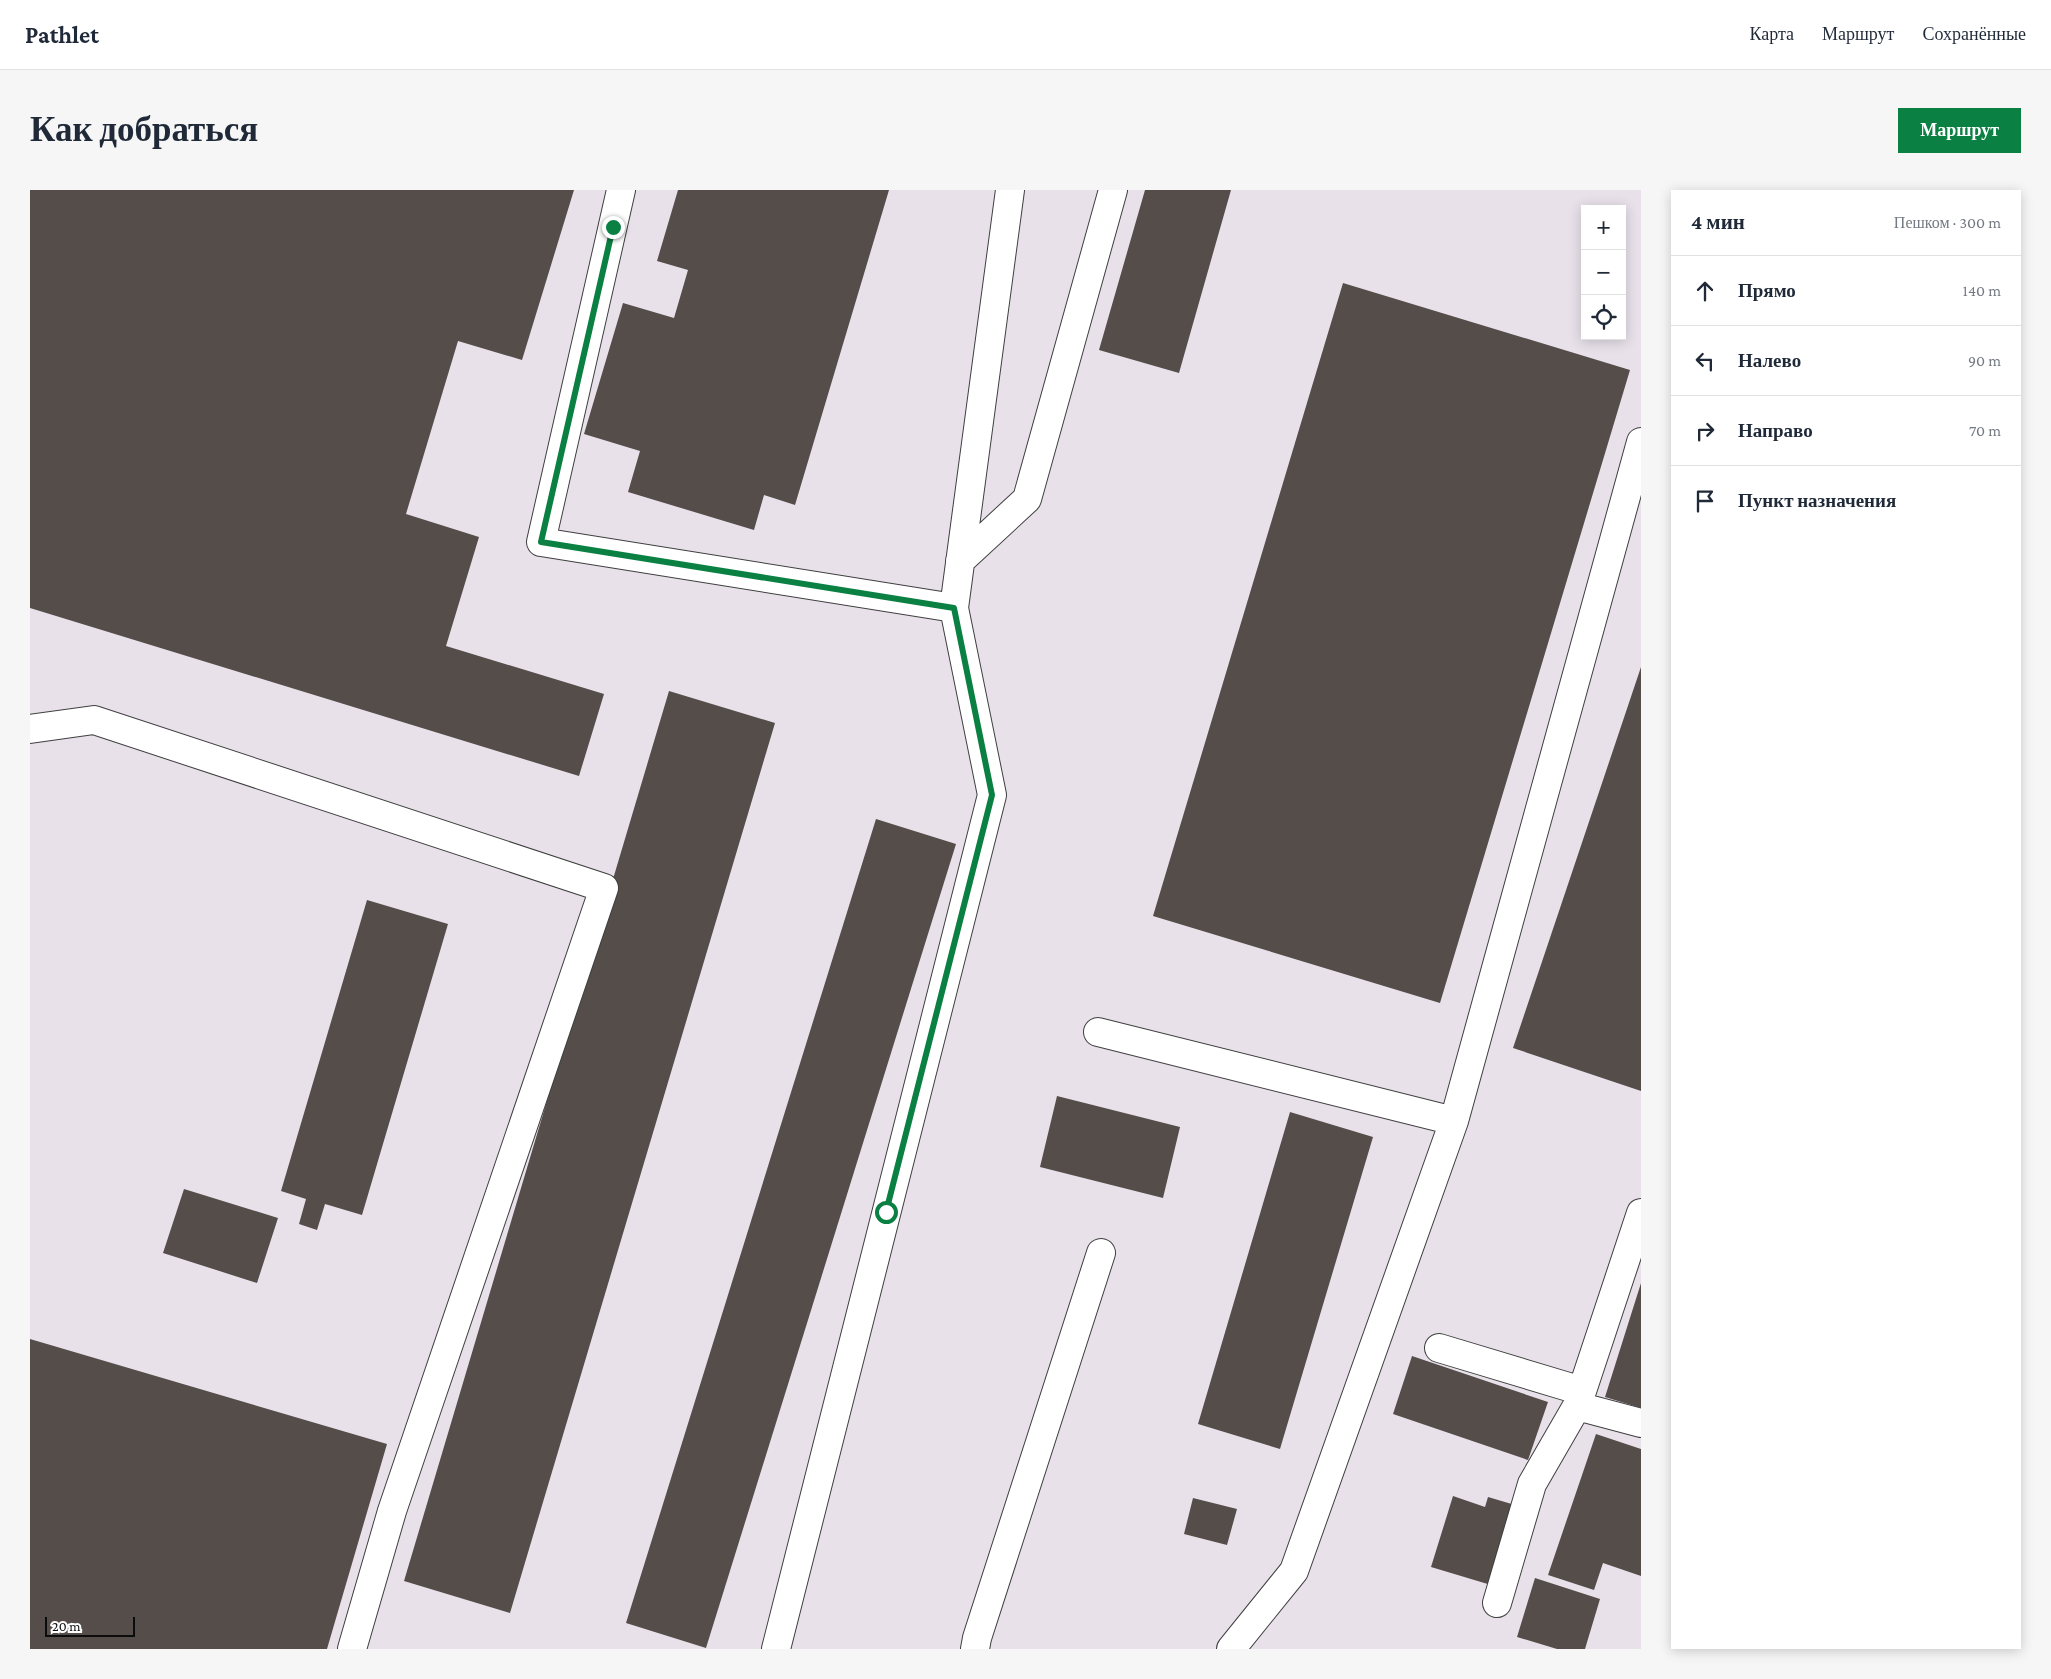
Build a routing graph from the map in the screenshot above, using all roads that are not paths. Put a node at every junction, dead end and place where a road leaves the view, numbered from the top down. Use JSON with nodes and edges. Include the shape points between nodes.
{"nodes":[{"id":1,"x":621,"y":190,"type":"edge"},
{"id":2,"x":1010,"y":190,"type":"edge"},
{"id":3,"x":1114,"y":190,"type":"edge"},
{"id":4,"x":1641,"y":442,"type":"edge"},
{"id":5,"x":960,"y":561,"type":"junction"},
{"id":6,"x":954,"y":608,"type":"junction"},
{"id":7,"x":30,"y":729,"type":"edge"},
{"id":8,"x":1098,"y":1032,"type":"dead end"},
{"id":9,"x":1454,"y":1121,"type":"junction"},
{"id":10,"x":1641,"y":1213,"type":"edge"},
{"id":11,"x":1101,"y":1253,"type":"dead end"},
{"id":12,"x":1439,"y":1348,"type":"dead end"},
{"id":13,"x":1580,"y":1399,"type":"junction"},
{"id":14,"x":1641,"y":1423,"type":"edge"},
{"id":15,"x":1497,"y":1603,"type":"dead end"},
{"id":16,"x":352,"y":1649,"type":"edge"},
{"id":17,"x":776,"y":1649,"type":"edge"},
{"id":18,"x":975,"y":1649,"type":"edge"},
{"id":19,"x":1231,"y":1649,"type":"edge"}],
"edges":[{"from":1,"to":6,"type":"lane","via":[[541,542]]},
{"from":2,"to":5,"type":"lane"},
{"from":3,"to":5,"type":"lane","via":[[1027,499]]},
{"from":4,"to":9,"type":"lane"},
{"from":5,"to":6,"type":"lane"},
{"from":6,"to":17,"type":"lane","via":[[992,795]]},
{"from":7,"to":16,"type":"lane","via":[[94,720],[604,888],[392,1511]]},
{"from":8,"to":9,"type":"lane"},
{"from":9,"to":19,"type":"lane","via":[[1294,1571]]},
{"from":10,"to":13,"type":"lane"},
{"from":11,"to":18,"type":"lane"},
{"from":12,"to":13,"type":"lane"},
{"from":13,"to":14,"type":"lane"},
{"from":13,"to":15,"type":"lane","via":[[1532,1484]]}]}
